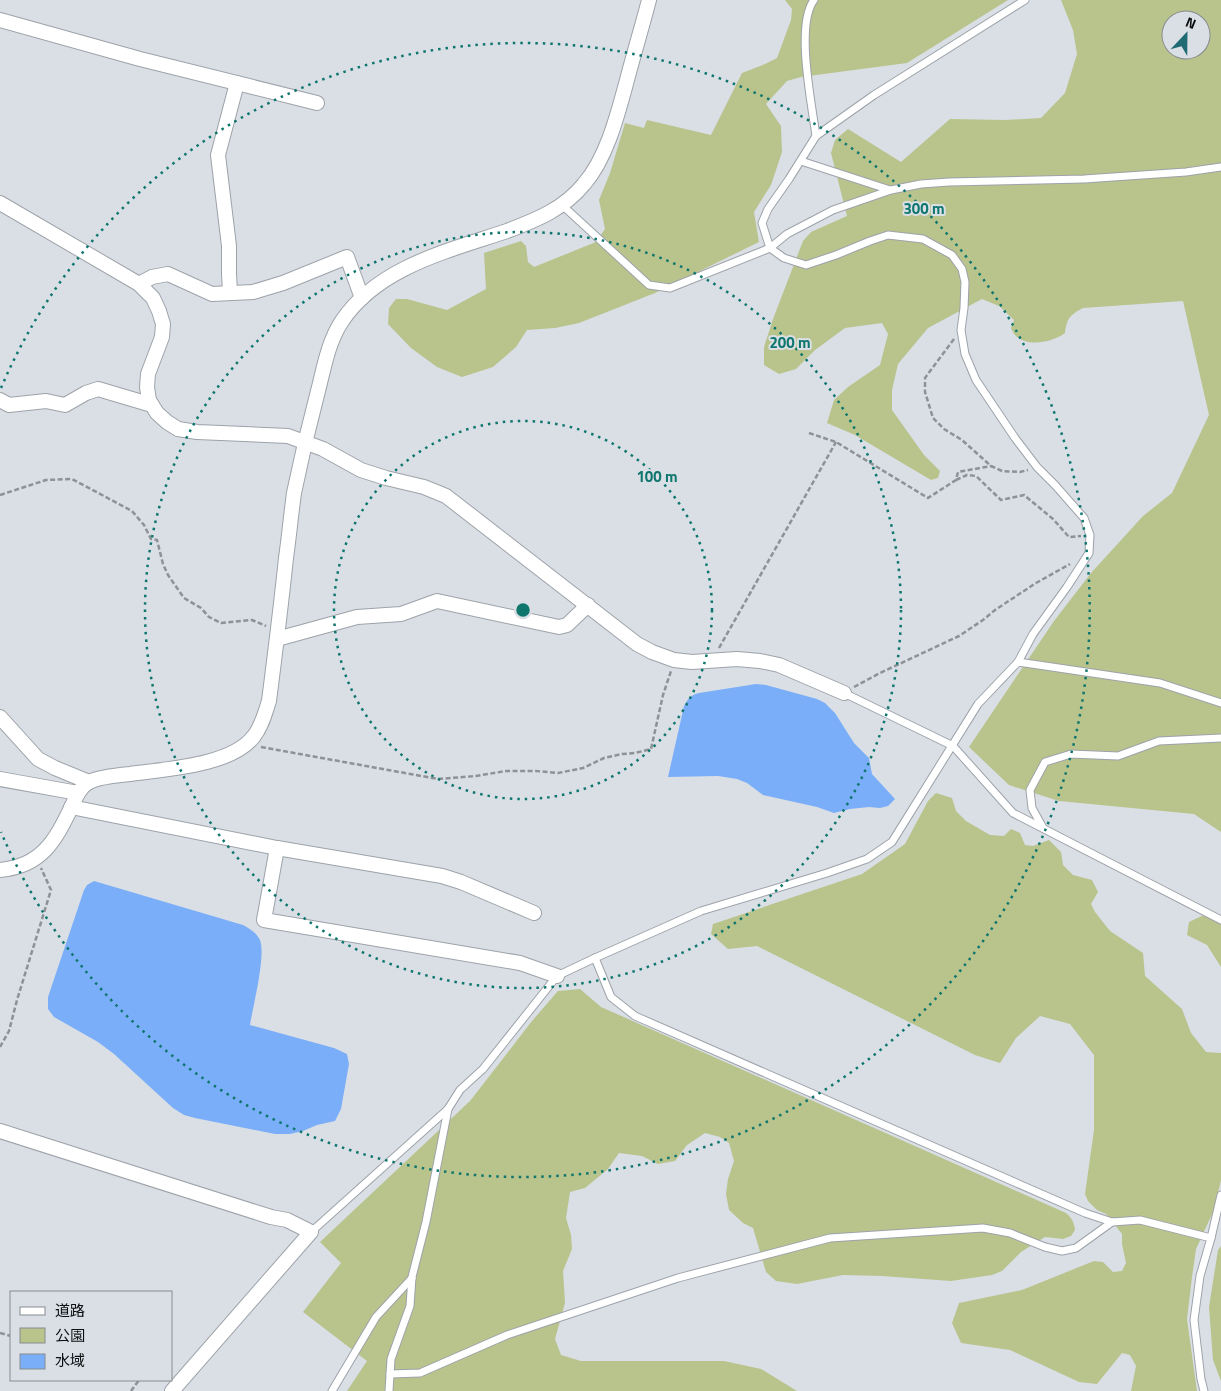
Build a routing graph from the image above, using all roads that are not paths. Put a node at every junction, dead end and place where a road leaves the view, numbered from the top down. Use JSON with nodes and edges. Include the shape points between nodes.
{"nodes":[{"id":1,"x":649,"y":0,"type":"edge"},
{"id":2,"x":814,"y":0,"type":"edge"},
{"id":3,"x":1025,"y":0,"type":"edge"},
{"id":4,"x":0,"y":20,"type":"edge"},
{"id":5,"x":237,"y":83,"type":"junction"},
{"id":6,"x":317,"y":103,"type":"dead end"},
{"id":7,"x":816,"y":136,"type":"junction"},
{"id":8,"x":801,"y":161,"type":"junction"},
{"id":9,"x":1221,"y":167,"type":"edge"},
{"id":10,"x":891,"y":190,"type":"junction"},
{"id":11,"x":0,"y":203,"type":"edge"},
{"id":12,"x":562,"y":205,"type":"junction"},
{"id":13,"x":770,"y":248,"type":"junction"},
{"id":14,"x":139,"y":284,"type":"junction"},
{"id":15,"x":230,"y":293,"type":"junction"},
{"id":16,"x":362,"y":298,"type":"junction"},
{"id":17,"x":0,"y":400,"type":"edge"},
{"id":18,"x":152,"y":405,"type":"junction"},
{"id":19,"x":304,"y":442,"type":"junction"},
{"id":20,"x":588,"y":605,"type":"junction"},
{"id":21,"x":277,"y":635,"type":"junction"},
{"id":22,"x":1018,"y":662,"type":"junction"},
{"id":23,"x":844,"y":693,"type":"joint"},
{"id":24,"x":1221,"y":703,"type":"edge"},
{"id":25,"x":0,"y":717,"type":"edge"},
{"id":26,"x":1221,"y":738,"type":"edge"},
{"id":27,"x":953,"y":746,"type":"junction"},
{"id":28,"x":0,"y":779,"type":"edge"},
{"id":29,"x":89,"y":782,"type":"junction"},
{"id":30,"x":78,"y":792,"type":"junction"},
{"id":31,"x":71,"y":807,"type":"junction"},
{"id":32,"x":1043,"y":828,"type":"junction"},
{"id":33,"x":277,"y":848,"type":"junction"},
{"id":34,"x":0,"y":870,"type":"edge"},
{"id":35,"x":534,"y":913,"type":"dead end"},
{"id":36,"x":1221,"y":920,"type":"edge"},
{"id":37,"x":595,"y":958,"type":"junction"},
{"id":38,"x":556,"y":976,"type":"junction"},
{"id":39,"x":448,"y":1109,"type":"junction"},
{"id":40,"x":0,"y":1131,"type":"edge"},
{"id":41,"x":1221,"y":1196,"type":"edge"},
{"id":42,"x":1112,"y":1222,"type":"junction"},
{"id":43,"x":311,"y":1232,"type":"junction"},
{"id":44,"x":1211,"y":1238,"type":"junction"},
{"id":45,"x":412,"y":1277,"type":"junction"},
{"id":46,"x":390,"y":1374,"type":"junction"},
{"id":47,"x":172,"y":1391,"type":"edge"},
{"id":48,"x":332,"y":1391,"type":"edge"},
{"id":49,"x":389,"y":1391,"type":"edge"},
{"id":50,"x":1204,"y":1391,"type":"edge"}],
"edges":[{"from":1,"to":12,"type":"street","via":[[609,139],[586,183]]},
{"from":2,"to":7,"type":"lane","via":[[804,47]]},
{"from":3,"to":7,"type":"lane","via":[[874,95]]},
{"from":4,"to":5,"type":"street","via":[[140,60]]},
{"from":5,"to":6,"type":"street"},
{"from":5,"to":15,"type":"street","via":[[218,155],[229,246]]},
{"from":7,"to":8,"type":"lane"},
{"from":8,"to":10,"type":"lane"},
{"from":8,"to":13,"type":"lane","via":[[762,223]]},
{"from":9,"to":10,"type":"lane","via":[[1084,179],[920,184]]},
{"from":10,"to":13,"type":"lane","via":[[833,210],[787,234]]},
{"from":11,"to":14,"type":"street"},
{"from":12,"to":13,"type":"lane","via":[[649,285],[670,288]]},
{"from":12,"to":16,"type":"street","via":[[528,223],[399,270]]},
{"from":13,"to":22,"type":"lane","via":[[784,258],[806,265],[888,235],[923,239],[952,256],[962,269],[965,282],[961,330],[965,354],[976,380],[1015,438],[1084,518],[1090,535],[1089,553],[1033,634]]},
{"from":14,"to":15,"type":"street","via":[[168,274],[212,294]]},
{"from":14,"to":18,"type":"street","via":[[153,298],[163,324],[162,337],[148,374],[147,388]]},
{"from":15,"to":16,"type":"street","via":[[253,292],[347,257]]},
{"from":16,"to":19,"type":"street","via":[[341,322],[331,345]]},
{"from":17,"to":18,"type":"street","via":[[8,405],[46,401],[65,405],[98,389]]},
{"from":18,"to":19,"type":"street","via":[[178,429],[288,436]]},
{"from":19,"to":20,"type":"street","via":[[361,470],[446,496]]},
{"from":19,"to":21,"type":"street","via":[[294,495]]},
{"from":20,"to":21,"type":"street","via":[[560,628],[437,601],[401,614],[357,617]]},
{"from":20,"to":23,"type":"street","via":[[637,644],[674,660],[760,661],[779,665]]},
{"from":21,"to":29,"type":"street","via":[[269,701],[260,726],[246,744],[226,756],[204,763]]},
{"from":22,"to":24,"type":"lane","via":[[1160,683]]},
{"from":22,"to":27,"type":"lane","via":[[978,704]]},
{"from":23,"to":27,"type":"lane"},
{"from":25,"to":29,"type":"street","via":[[38,759]]},
{"from":26,"to":32,"type":"lane","via":[[1159,741],[1118,756],[1071,754],[1045,762],[1030,790],[1032,808]]},
{"from":27,"to":32,"type":"lane","via":[[1013,813]]},
{"from":27,"to":37,"type":"lane","via":[[892,842],[868,859],[701,912]]},
{"from":28,"to":30,"type":"street"},
{"from":29,"to":30,"type":"street"},
{"from":30,"to":31,"type":"street"},
{"from":31,"to":33,"type":"street"},
{"from":31,"to":34,"type":"street","via":[[57,835],[45,850],[27,863]]},
{"from":32,"to":36,"type":"lane"},
{"from":33,"to":35,"type":"street","via":[[442,876]]},
{"from":33,"to":38,"type":"street","via":[[264,920],[520,963]]},
{"from":37,"to":38,"type":"lane"},
{"from":37,"to":42,"type":"lane","via":[[611,997],[635,1016]]},
{"from":38,"to":39,"type":"lane","via":[[483,1069],[460,1090]]},
{"from":39,"to":43,"type":"lane"},
{"from":39,"to":45,"type":"lane"},
{"from":40,"to":43,"type":"street","via":[[287,1220]]},
{"from":41,"to":44,"type":"lane"},
{"from":42,"to":44,"type":"lane","via":[[1140,1220]]},
{"from":42,"to":46,"type":"lane","via":[[1076,1248],[1062,1251],[1010,1233],[983,1228],[830,1238],[678,1278],[507,1335],[420,1373]]},
{"from":43,"to":47,"type":"street"},
{"from":44,"to":50,"type":"lane","via":[[1200,1276],[1194,1320]]},
{"from":45,"to":46,"type":"lane","via":[[410,1306],[391,1359]]},
{"from":45,"to":48,"type":"lane","via":[[376,1317]]},
{"from":46,"to":49,"type":"lane"}]}
